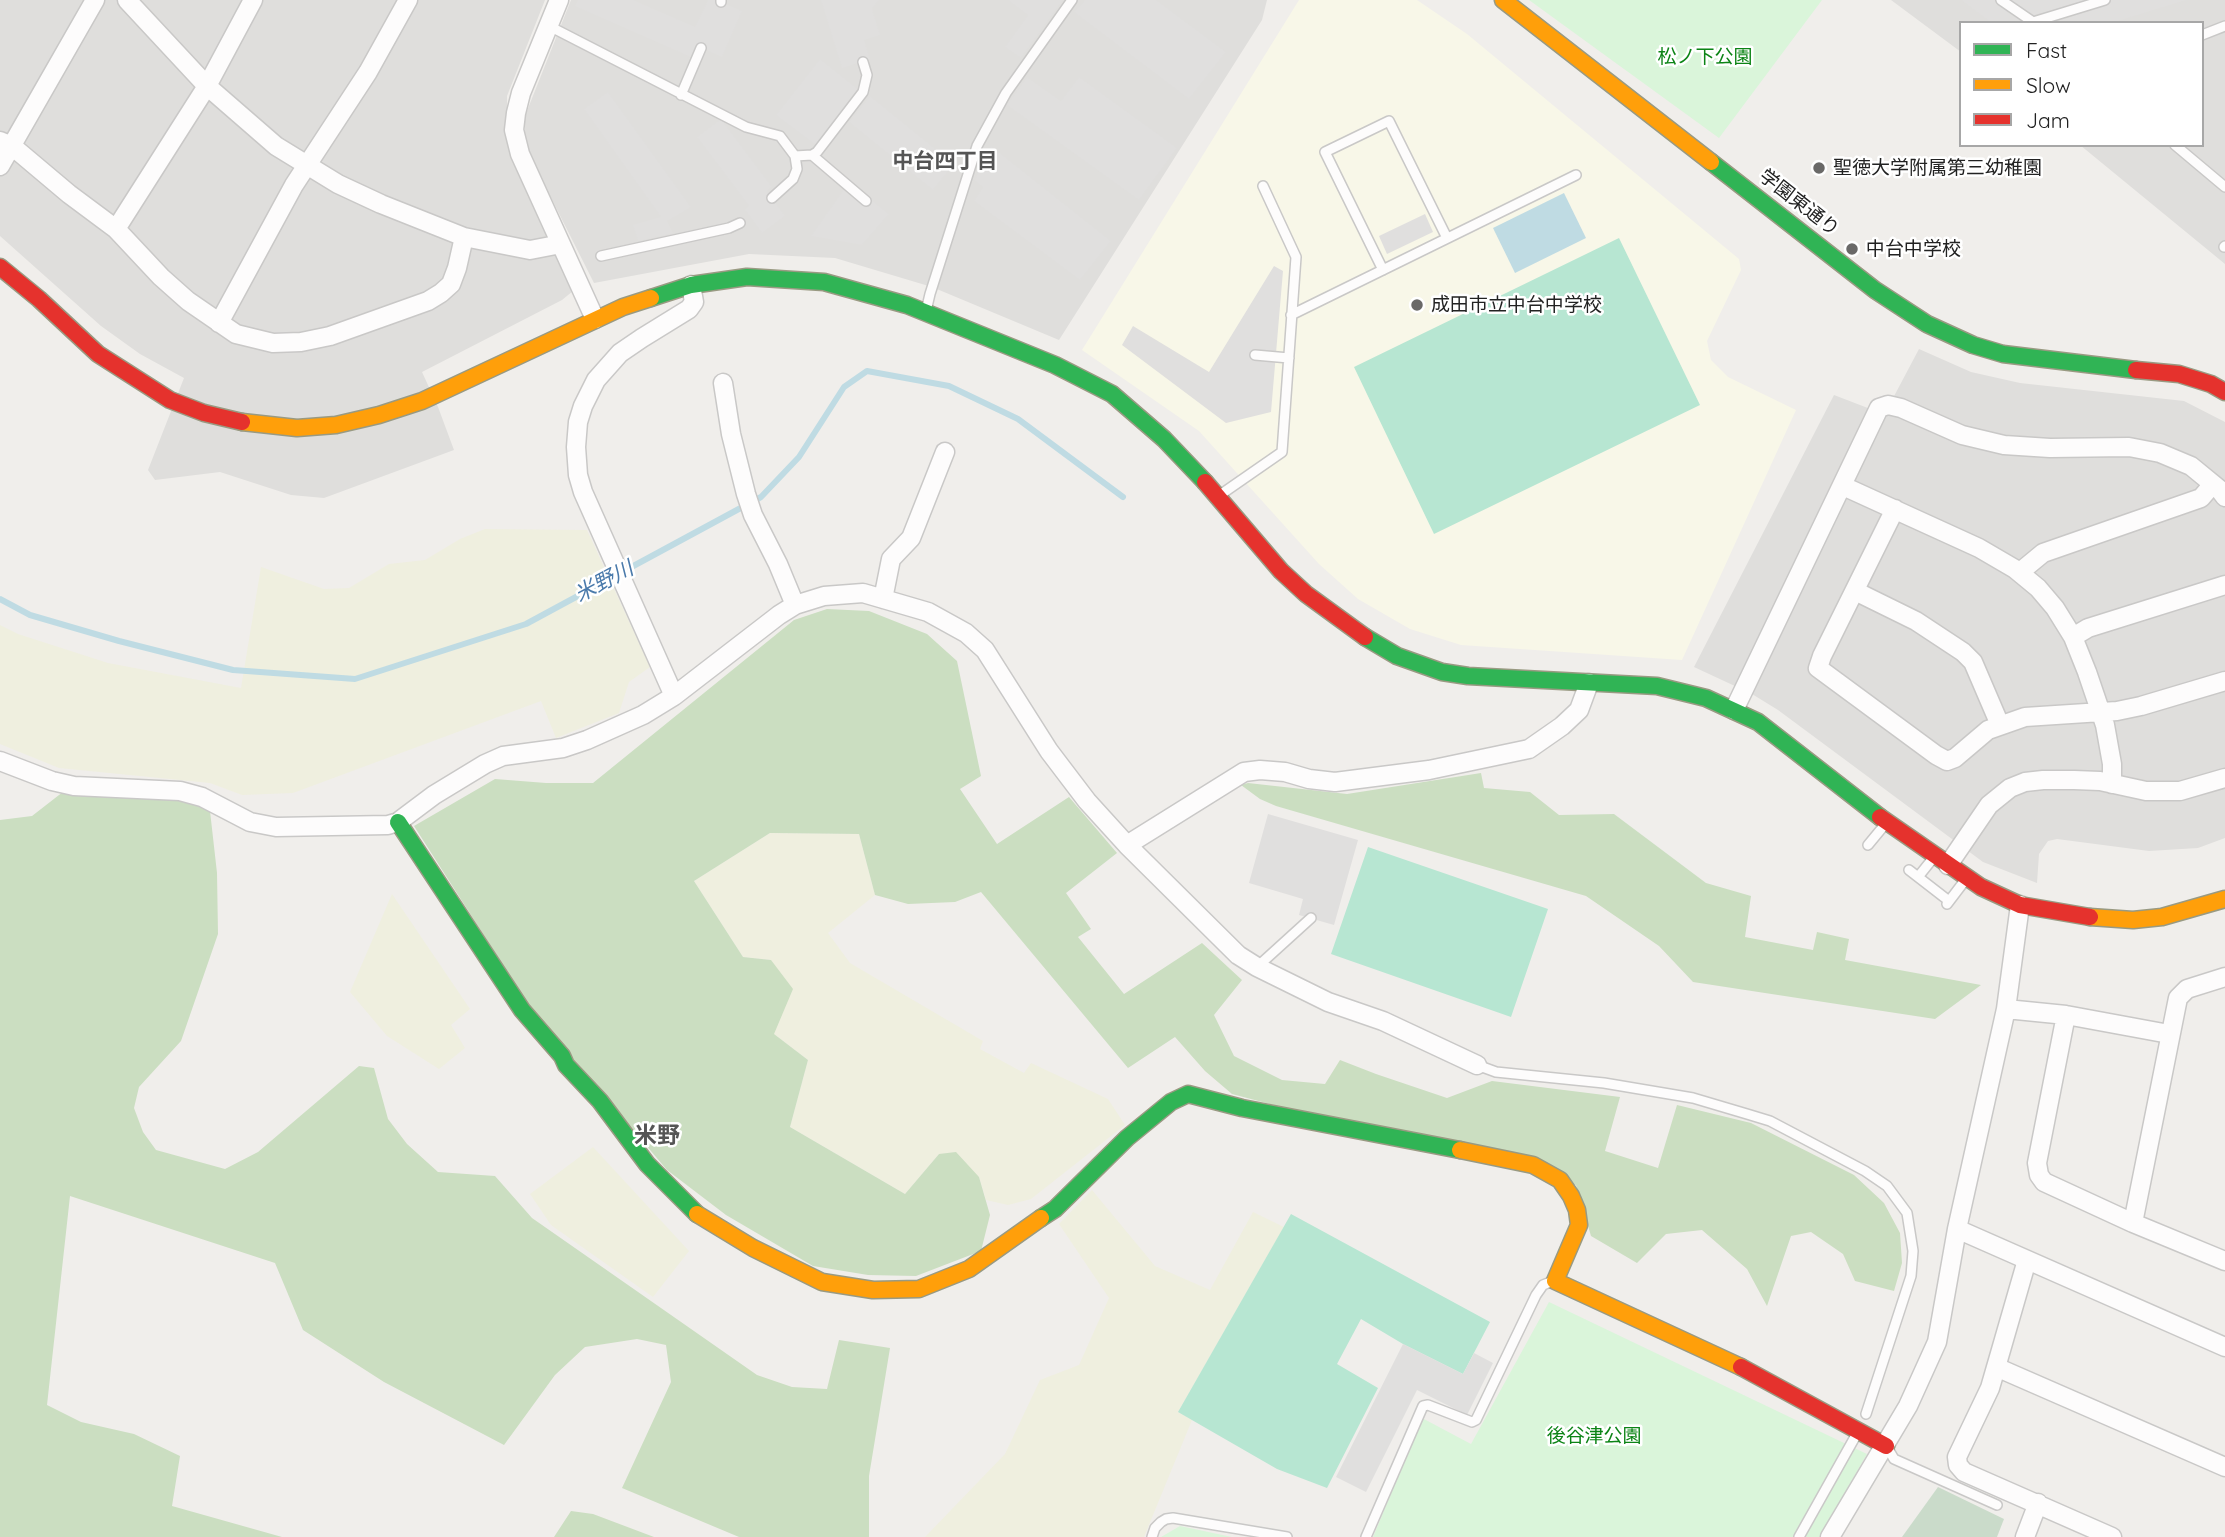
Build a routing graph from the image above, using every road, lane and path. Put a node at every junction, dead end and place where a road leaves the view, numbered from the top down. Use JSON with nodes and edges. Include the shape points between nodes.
{"nodes":[{"id":1,"x":95,"y":0,"type":"edge"},
{"id":2,"x":128,"y":0,"type":"edge"},
{"id":3,"x":253,"y":0,"type":"edge"},
{"id":4,"x":408,"y":0,"type":"edge"},
{"id":5,"x":559,"y":0,"type":"edge"},
{"id":6,"x":1072,"y":0,"type":"edge"},
{"id":7,"x":1503,"y":0,"type":"edge"},
{"id":8,"x":2001,"y":0,"type":"edge"},
{"id":9,"x":2105,"y":0,"type":"edge"},
{"id":10,"x":2032,"y":21,"type":"edge"},
{"id":11,"x":2036,"y":21,"type":"edge"},
{"id":12,"x":549,"y":26,"type":"junction"},
{"id":13,"x":2224,"y":28,"type":"edge"},
{"id":14,"x":2204,"y":34,"type":"edge"},
{"id":15,"x":701,"y":48,"type":"dead end"},
{"id":16,"x":863,"y":62,"type":"dead end"},
{"id":17,"x":207,"y":86,"type":"junction"},
{"id":18,"x":681,"y":95,"type":"junction"},
{"id":19,"x":6,"y":144,"type":"edge"},
{"id":20,"x":2177,"y":147,"type":"edge"},
{"id":21,"x":812,"y":155,"type":"junction"},
{"id":22,"x":795,"y":156,"type":"junction"},
{"id":23,"x":0,"y":166,"type":"edge"},
{"id":24,"x":307,"y":166,"type":"junction"},
{"id":25,"x":1576,"y":175,"type":"dead end"},
{"id":26,"x":1263,"y":186,"type":"dead end"},
{"id":27,"x":2225,"y":187,"type":"edge"},
{"id":28,"x":772,"y":198,"type":"dead end"},
{"id":29,"x":866,"y":201,"type":"dead end"},
{"id":30,"x":740,"y":223,"type":"dead end"},
{"id":31,"x":116,"y":229,"type":"junction"},
{"id":32,"x":464,"y":237,"type":"junction"},
{"id":33,"x":1447,"y":238,"type":"junction"},
{"id":34,"x":561,"y":244,"type":"junction"},
{"id":35,"x":601,"y":256,"type":"dead end"},
{"id":36,"x":0,"y":267,"type":"edge"},
{"id":37,"x":1383,"y":270,"type":"junction"},
{"id":38,"x":691,"y":285,"type":"junction"},
{"id":39,"x":926,"y":313,"type":"junction"},
{"id":40,"x":1291,"y":314,"type":"junction"},
{"id":41,"x":595,"y":319,"type":"junction"},
{"id":42,"x":219,"y":323,"type":"junction"},
{"id":43,"x":1255,"y":355,"type":"dead end"},
{"id":44,"x":1289,"y":358,"type":"junction"},
{"id":45,"x":723,"y":383,"type":"dead end"},
{"id":46,"x":2225,"y":392,"type":"edge"},
{"id":47,"x":946,"y":452,"type":"dead end"},
{"id":48,"x":1843,"y":486,"type":"junction"},
{"id":49,"x":2219,"y":491,"type":"edge"},
{"id":50,"x":1219,"y":496,"type":"junction"},
{"id":51,"x":1895,"y":509,"type":"junction"},
{"id":52,"x":2020,"y":572,"type":"junction"},
{"id":53,"x":2225,"y":584,"type":"edge"},
{"id":54,"x":1855,"y":591,"type":"junction"},
{"id":55,"x":883,"y":599,"type":"junction"},
{"id":56,"x":795,"y":605,"type":"junction"},
{"id":57,"x":2073,"y":637,"type":"junction"},
{"id":58,"x":2225,"y":681,"type":"edge"},
{"id":59,"x":1589,"y":683,"type":"junction"},
{"id":60,"x":674,"y":696,"type":"junction"},
{"id":61,"x":1734,"y":710,"type":"junction"},
{"id":62,"x":2102,"y":713,"type":"junction"},
{"id":63,"x":2000,"y":725,"type":"junction"},
{"id":64,"x":0,"y":761,"type":"edge"},
{"id":65,"x":2225,"y":778,"type":"edge"},
{"id":66,"x":2112,"y":784,"type":"junction"},
{"id":67,"x":1887,"y":821,"type":"junction"},
{"id":68,"x":398,"y":822,"type":"junction"},
{"id":69,"x":1128,"y":845,"type":"junction"},
{"id":70,"x":1868,"y":845,"type":"dead end"},
{"id":71,"x":1942,"y":860,"type":"junction"},
{"id":72,"x":1909,"y":870,"type":"dead end"},
{"id":73,"x":1918,"y":877,"type":"junction"},
{"id":74,"x":1967,"y":878,"type":"junction"},
{"id":75,"x":2225,"y":899,"type":"edge"},
{"id":76,"x":2020,"y":905,"type":"junction"},
{"id":77,"x":1311,"y":918,"type":"dead end"},
{"id":78,"x":1257,"y":967,"type":"junction"},
{"id":79,"x":2225,"y":977,"type":"edge"},
{"id":80,"x":2006,"y":1009,"type":"junction"},
{"id":81,"x":2066,"y":1015,"type":"junction"},
{"id":82,"x":2169,"y":1034,"type":"junction"},
{"id":83,"x":1477,"y":1065,"type":"joint"},
{"id":84,"x":2133,"y":1223,"type":"junction"},
{"id":85,"x":1957,"y":1229,"type":"junction"},
{"id":86,"x":2224,"y":1258,"type":"edge"},
{"id":87,"x":2027,"y":1260,"type":"junction"},
{"id":88,"x":1555,"y":1281,"type":"junction"},
{"id":89,"x":2225,"y":1347,"type":"edge"},
{"id":90,"x":1996,"y":1367,"type":"junction"},
{"id":91,"x":1866,"y":1414,"type":"dead end"},
{"id":92,"x":1855,"y":1437,"type":"dead end"},
{"id":93,"x":1886,"y":1446,"type":"junction"},
{"id":94,"x":2225,"y":1468,"type":"edge"},
{"id":95,"x":2038,"y":1503,"type":"junction"},
{"id":96,"x":1997,"y":1505,"type":"dead end"},
{"id":97,"x":1152,"y":1537,"type":"edge"},
{"id":98,"x":1287,"y":1537,"type":"edge"},
{"id":99,"x":1366,"y":1537,"type":"edge"},
{"id":100,"x":1798,"y":1537,"type":"edge"},
{"id":101,"x":1830,"y":1537,"type":"edge"},
{"id":102,"x":2025,"y":1537,"type":"edge"},
{"id":103,"x":2112,"y":1537,"type":"edge"}],
"edges":[{"from":1,"to":19,"type":"street"},
{"from":2,"to":17,"type":"street"},
{"from":3,"to":17,"type":"street"},
{"from":4,"to":24,"type":"street"},
{"from":5,"to":12,"type":"street"},
{"from":6,"to":39,"type":"lane","via":[[1006,93],[977,146]]},
{"from":7,"to":46,"type":"street","name":"学園東通り","via":[[1875,290],[1927,324],[2003,354],[2179,374]]},
{"from":8,"to":10,"type":"lane"},
{"from":9,"to":11,"type":"lane"},
{"from":12,"to":18,"type":"lane"},
{"from":12,"to":34,"type":"street","via":[[521,93],[514,130],[520,154]]},
{"from":13,"to":14,"type":"lane"},
{"from":15,"to":18,"type":"lane"},
{"from":16,"to":21,"type":"lane","via":[[867,75],[863,92]]},
{"from":17,"to":24,"type":"street","via":[[276,146]]},
{"from":17,"to":31,"type":"street"},
{"from":18,"to":22,"type":"lane","via":[[746,127],[780,136]]},
{"from":19,"to":23,"type":"street"},
{"from":19,"to":31,"type":"street"},
{"from":20,"to":27,"type":"lane"},
{"from":21,"to":22,"type":"lane"},
{"from":21,"to":29,"type":"lane"},
{"from":22,"to":28,"type":"lane","via":[[793,179]]},
{"from":24,"to":32,"type":"street","via":[[382,204]]},
{"from":24,"to":42,"type":"street"},
{"from":25,"to":33,"type":"lane"},
{"from":26,"to":40,"type":"lane","via":[[1296,257]]},
{"from":30,"to":35,"type":"lane"},
{"from":31,"to":42,"type":"street","via":[[161,277]]},
{"from":32,"to":34,"type":"street","via":[[530,250]]},
{"from":32,"to":42,"type":"street","via":[[451,284],[428,301],[396,313],[301,342],[256,340]]},
{"from":33,"to":37,"type":"lane"},
{"from":33,"to":37,"type":"lane","via":[[1389,121],[1325,152]]},
{"from":34,"to":41,"type":"street"},
{"from":36,"to":41,"type":"street","via":[[98,354],[170,400],[250,424],[297,428],[379,415],[422,401]]},
{"from":37,"to":40,"type":"lane"},
{"from":38,"to":39,"type":"street","via":[[747,278],[824,282]]},
{"from":38,"to":41,"type":"street"},
{"from":38,"to":60,"type":"street","via":[[694,302],[689,309],[642,338],[601,373],[583,406],[576,438],[583,492]]},
{"from":39,"to":50,"type":"street","via":[[1055,365],[1112,394]]},
{"from":40,"to":44,"type":"lane"},
{"from":43,"to":44,"type":"lane"},
{"from":44,"to":50,"type":"lane","via":[[1282,452]]},
{"from":45,"to":56,"type":"street","via":[[746,494]]},
{"from":47,"to":55,"type":"street","via":[[911,538],[891,559]]},
{"from":48,"to":49,"type":"street","via":[[1879,408],[1888,405],[1962,435],[2004,445],[2129,447],[2160,453],[2191,466]]},
{"from":48,"to":51,"type":"street"},
{"from":48,"to":61,"type":"street"},
{"from":49,"to":52,"type":"street","via":[[2043,553]]},
{"from":50,"to":59,"type":"street","via":[[1306,594],[1397,656],[1468,676]]},
{"from":51,"to":52,"type":"street"},
{"from":51,"to":54,"type":"street"},
{"from":52,"to":57,"type":"street","via":[[2055,608]]},
{"from":53,"to":57,"type":"street","via":[[2088,628]]},
{"from":54,"to":63,"type":"street","via":[[1916,621],[1963,652],[1973,662]]},
{"from":54,"to":63,"type":"street","via":[[1818,668],[1947,761]]},
{"from":55,"to":56,"type":"street","via":[[846,593]]},
{"from":55,"to":69,"type":"street","via":[[950,622],[985,650],[1049,751]]},
{"from":56,"to":60,"type":"street"},
{"from":57,"to":62,"type":"street"},
{"from":58,"to":62,"type":"street"},
{"from":59,"to":61,"type":"street","via":[[1657,686]]},
{"from":59,"to":69,"type":"street","via":[[1579,710],[1529,748],[1429,770],[1335,782],[1272,771],[1244,772]]},
{"from":60,"to":68,"type":"street","via":[[587,740],[485,764]]},
{"from":61,"to":67,"type":"street","via":[[1758,722]]},
{"from":62,"to":63,"type":"street","via":[[2025,718]]},
{"from":62,"to":66,"type":"street"},
{"from":64,"to":68,"type":"street","via":[[74,786],[180,791],[250,822],[275,827]]},
{"from":65,"to":66,"type":"street","via":[[2180,791]]},
{"from":66,"to":71,"type":"street","via":[[2043,780],[2010,788],[1989,805]]},
{"from":67,"to":70,"type":"lane"},
{"from":67,"to":71,"type":"street"},
{"from":68,"to":88,"type":"street","via":[[522,1010],[647,1164],[696,1213],[752,1248],[822,1282],[873,1290],[919,1289],[969,1269],[1055,1209],[1128,1138],[1171,1102],[1188,1094],[1533,1165],[1560,1180],[1577,1210],[1579,1225]]},
{"from":69,"to":78,"type":"street","via":[[1238,955]]},
{"from":71,"to":73,"type":"lane"},
{"from":71,"to":74,"type":"street"},
{"from":72,"to":73,"type":"lane"},
{"from":73,"to":74,"type":"lane","via":[[1948,903]]},
{"from":74,"to":76,"type":"street"},
{"from":75,"to":76,"type":"street","via":[[2162,917],[2133,920]]},
{"from":76,"to":80,"type":"street"},
{"from":77,"to":78,"type":"lane"},
{"from":78,"to":83,"type":"street"},
{"from":79,"to":82,"type":"street","via":[[2187,989],[2178,998]]},
{"from":80,"to":81,"type":"street"},
{"from":80,"to":85,"type":"street"},
{"from":81,"to":82,"type":"street"},
{"from":81,"to":84,"type":"street","via":[[2037,1163],[2039,1175],[2044,1182]]},
{"from":82,"to":84,"type":"street"},
{"from":83,"to":91,"type":"lane","via":[[1496,1072],[1693,1098],[1770,1121],[1887,1186],[1907,1213],[1913,1251],[1911,1276]]},
{"from":84,"to":86,"type":"street"},
{"from":85,"to":87,"type":"street"},
{"from":85,"to":93,"type":"street","via":[[1937,1342]]},
{"from":87,"to":89,"type":"street"},
{"from":87,"to":90,"type":"street"},
{"from":88,"to":93,"type":"street","via":[[1759,1375]]},
{"from":88,"to":99,"type":"lane","via":[[1543,1285],[1536,1295],[1476,1420],[1423,1406]]},
{"from":90,"to":94,"type":"street"},
{"from":90,"to":95,"type":"street","via":[[1957,1457],[1958,1465],[1964,1472]]},
{"from":92,"to":100,"type":"lane"},
{"from":93,"to":96,"type":"lane","via":[[1894,1459]]},
{"from":93,"to":101,"type":"street"},
{"from":95,"to":102,"type":"street"},
{"from":95,"to":103,"type":"street"},
{"from":97,"to":98,"type":"lane","via":[[1161,1522],[1173,1518]]}]}
